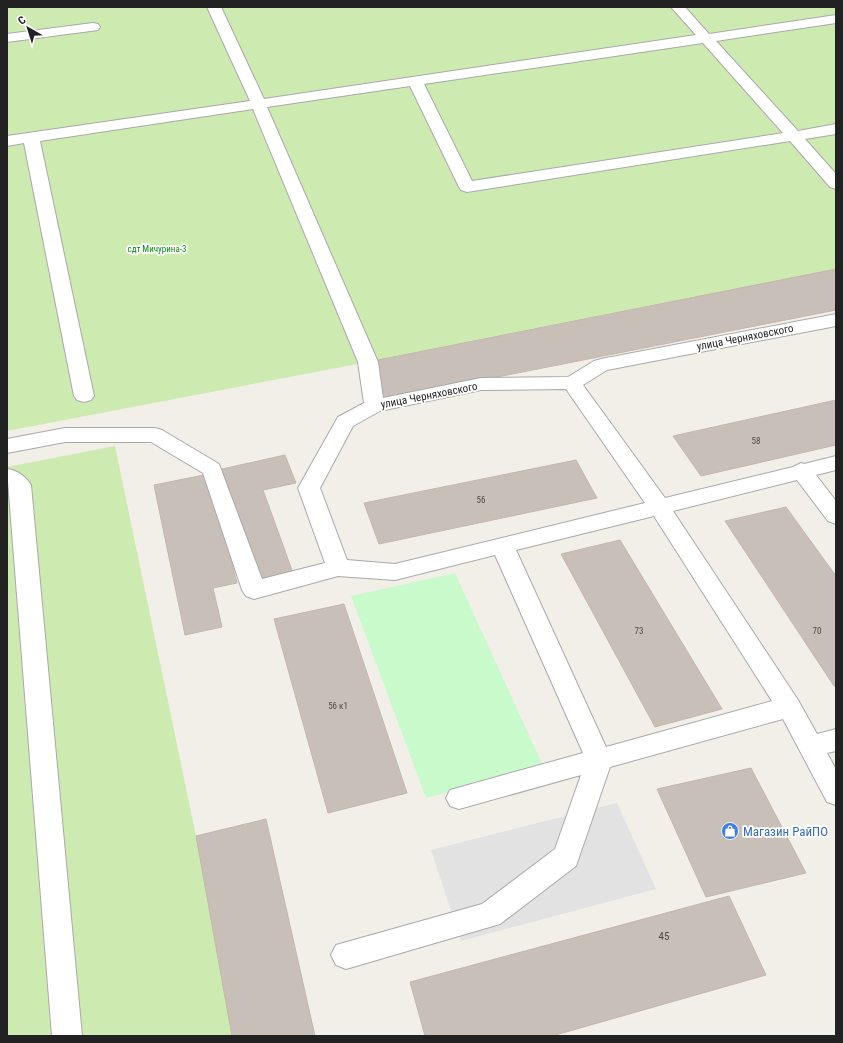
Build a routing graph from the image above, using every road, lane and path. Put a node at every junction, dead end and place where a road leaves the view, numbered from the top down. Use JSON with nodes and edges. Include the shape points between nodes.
{"nodes":[{"id":1,"x":214,"y":7,"type":"edge"},
{"id":2,"x":678,"y":7,"type":"edge"},
{"id":3,"x":836,"y":19,"type":"edge"},
{"id":4,"x":94,"y":27,"type":"dead end"},
{"id":5,"x":7,"y":38,"type":"edge"},
{"id":6,"x":708,"y":39,"type":"junction"},
{"id":7,"x":415,"y":81,"type":"junction"},
{"id":8,"x":259,"y":105,"type":"junction"},
{"id":9,"x":836,"y":129,"type":"edge"},
{"id":10,"x":794,"y":136,"type":"junction"},
{"id":11,"x":31,"y":137,"type":"junction"},
{"id":12,"x":7,"y":141,"type":"edge"},
{"id":13,"x":836,"y":184,"type":"edge"},
{"id":14,"x":836,"y":320,"type":"edge"},
{"id":15,"x":572,"y":383,"type":"junction"},
{"id":16,"x":84,"y":396,"type":"dead end"},
{"id":17,"x":374,"y":406,"type":"junction"},
{"id":18,"x":7,"y":446,"type":"edge"},
{"id":19,"x":836,"y":463,"type":"edge"},
{"id":20,"x":800,"y":470,"type":"junction"},
{"id":21,"x":7,"y":476,"type":"edge"},
{"id":22,"x":659,"y":506,"type":"junction"},
{"id":23,"x":836,"y":516,"type":"edge"},
{"id":24,"x":502,"y":545,"type":"junction"},
{"id":25,"x":338,"y":568,"type":"junction"},
{"id":26,"x":789,"y":707,"type":"junction"},
{"id":27,"x":836,"y":740,"type":"edge"},
{"id":28,"x":810,"y":747,"type":"junction"},
{"id":29,"x":599,"y":760,"type":"junction"},
{"id":30,"x":836,"y":794,"type":"edge"},
{"id":31,"x":459,"y":798,"type":"dead end"},
{"id":32,"x":346,"y":955,"type":"dead end"},
{"id":33,"x":67,"y":1036,"type":"edge"}],
"edges":[{"from":1,"to":8,"type":"street"},
{"from":2,"to":6,"type":"street"},
{"from":3,"to":6,"type":"street"},
{"from":4,"to":5,"type":"street"},
{"from":6,"to":7,"type":"street"},
{"from":6,"to":10,"type":"street"},
{"from":7,"to":8,"type":"street"},
{"from":7,"to":10,"type":"street","via":[[467,187]]},
{"from":8,"to":11,"type":"street"},
{"from":8,"to":17,"type":"street","via":[[368,362]]},
{"from":9,"to":10,"type":"street"},
{"from":10,"to":13,"type":"street"},
{"from":11,"to":12,"type":"street"},
{"from":11,"to":16,"type":"street"},
{"from":14,"to":15,"type":"street","name":"улица Черняховского","via":[[601,365]]},
{"from":15,"to":17,"type":"street","name":"улица Черняховского","via":[[481,384]]},
{"from":15,"to":22,"type":"street"},
{"from":17,"to":25,"type":"street","name":"улица Черняховского","via":[[346,422],[309,488]]},
{"from":18,"to":25,"type":"street","via":[[65,435],[155,435],[212,469],[254,590]]},
{"from":19,"to":20,"type":"street"},
{"from":20,"to":22,"type":"street"},
{"from":20,"to":23,"type":"street"},
{"from":21,"to":33,"type":"street","via":[[20,485]]},
{"from":22,"to":24,"type":"street"},
{"from":22,"to":26,"type":"street"},
{"from":24,"to":25,"type":"street","via":[[395,572]]},
{"from":24,"to":29,"type":"street"},
{"from":26,"to":28,"type":"street"},
{"from":26,"to":29,"type":"street"},
{"from":27,"to":28,"type":"street"},
{"from":28,"to":30,"type":"street"},
{"from":29,"to":31,"type":"street"},
{"from":29,"to":32,"type":"street","via":[[566,858],[490,915]]}]}
